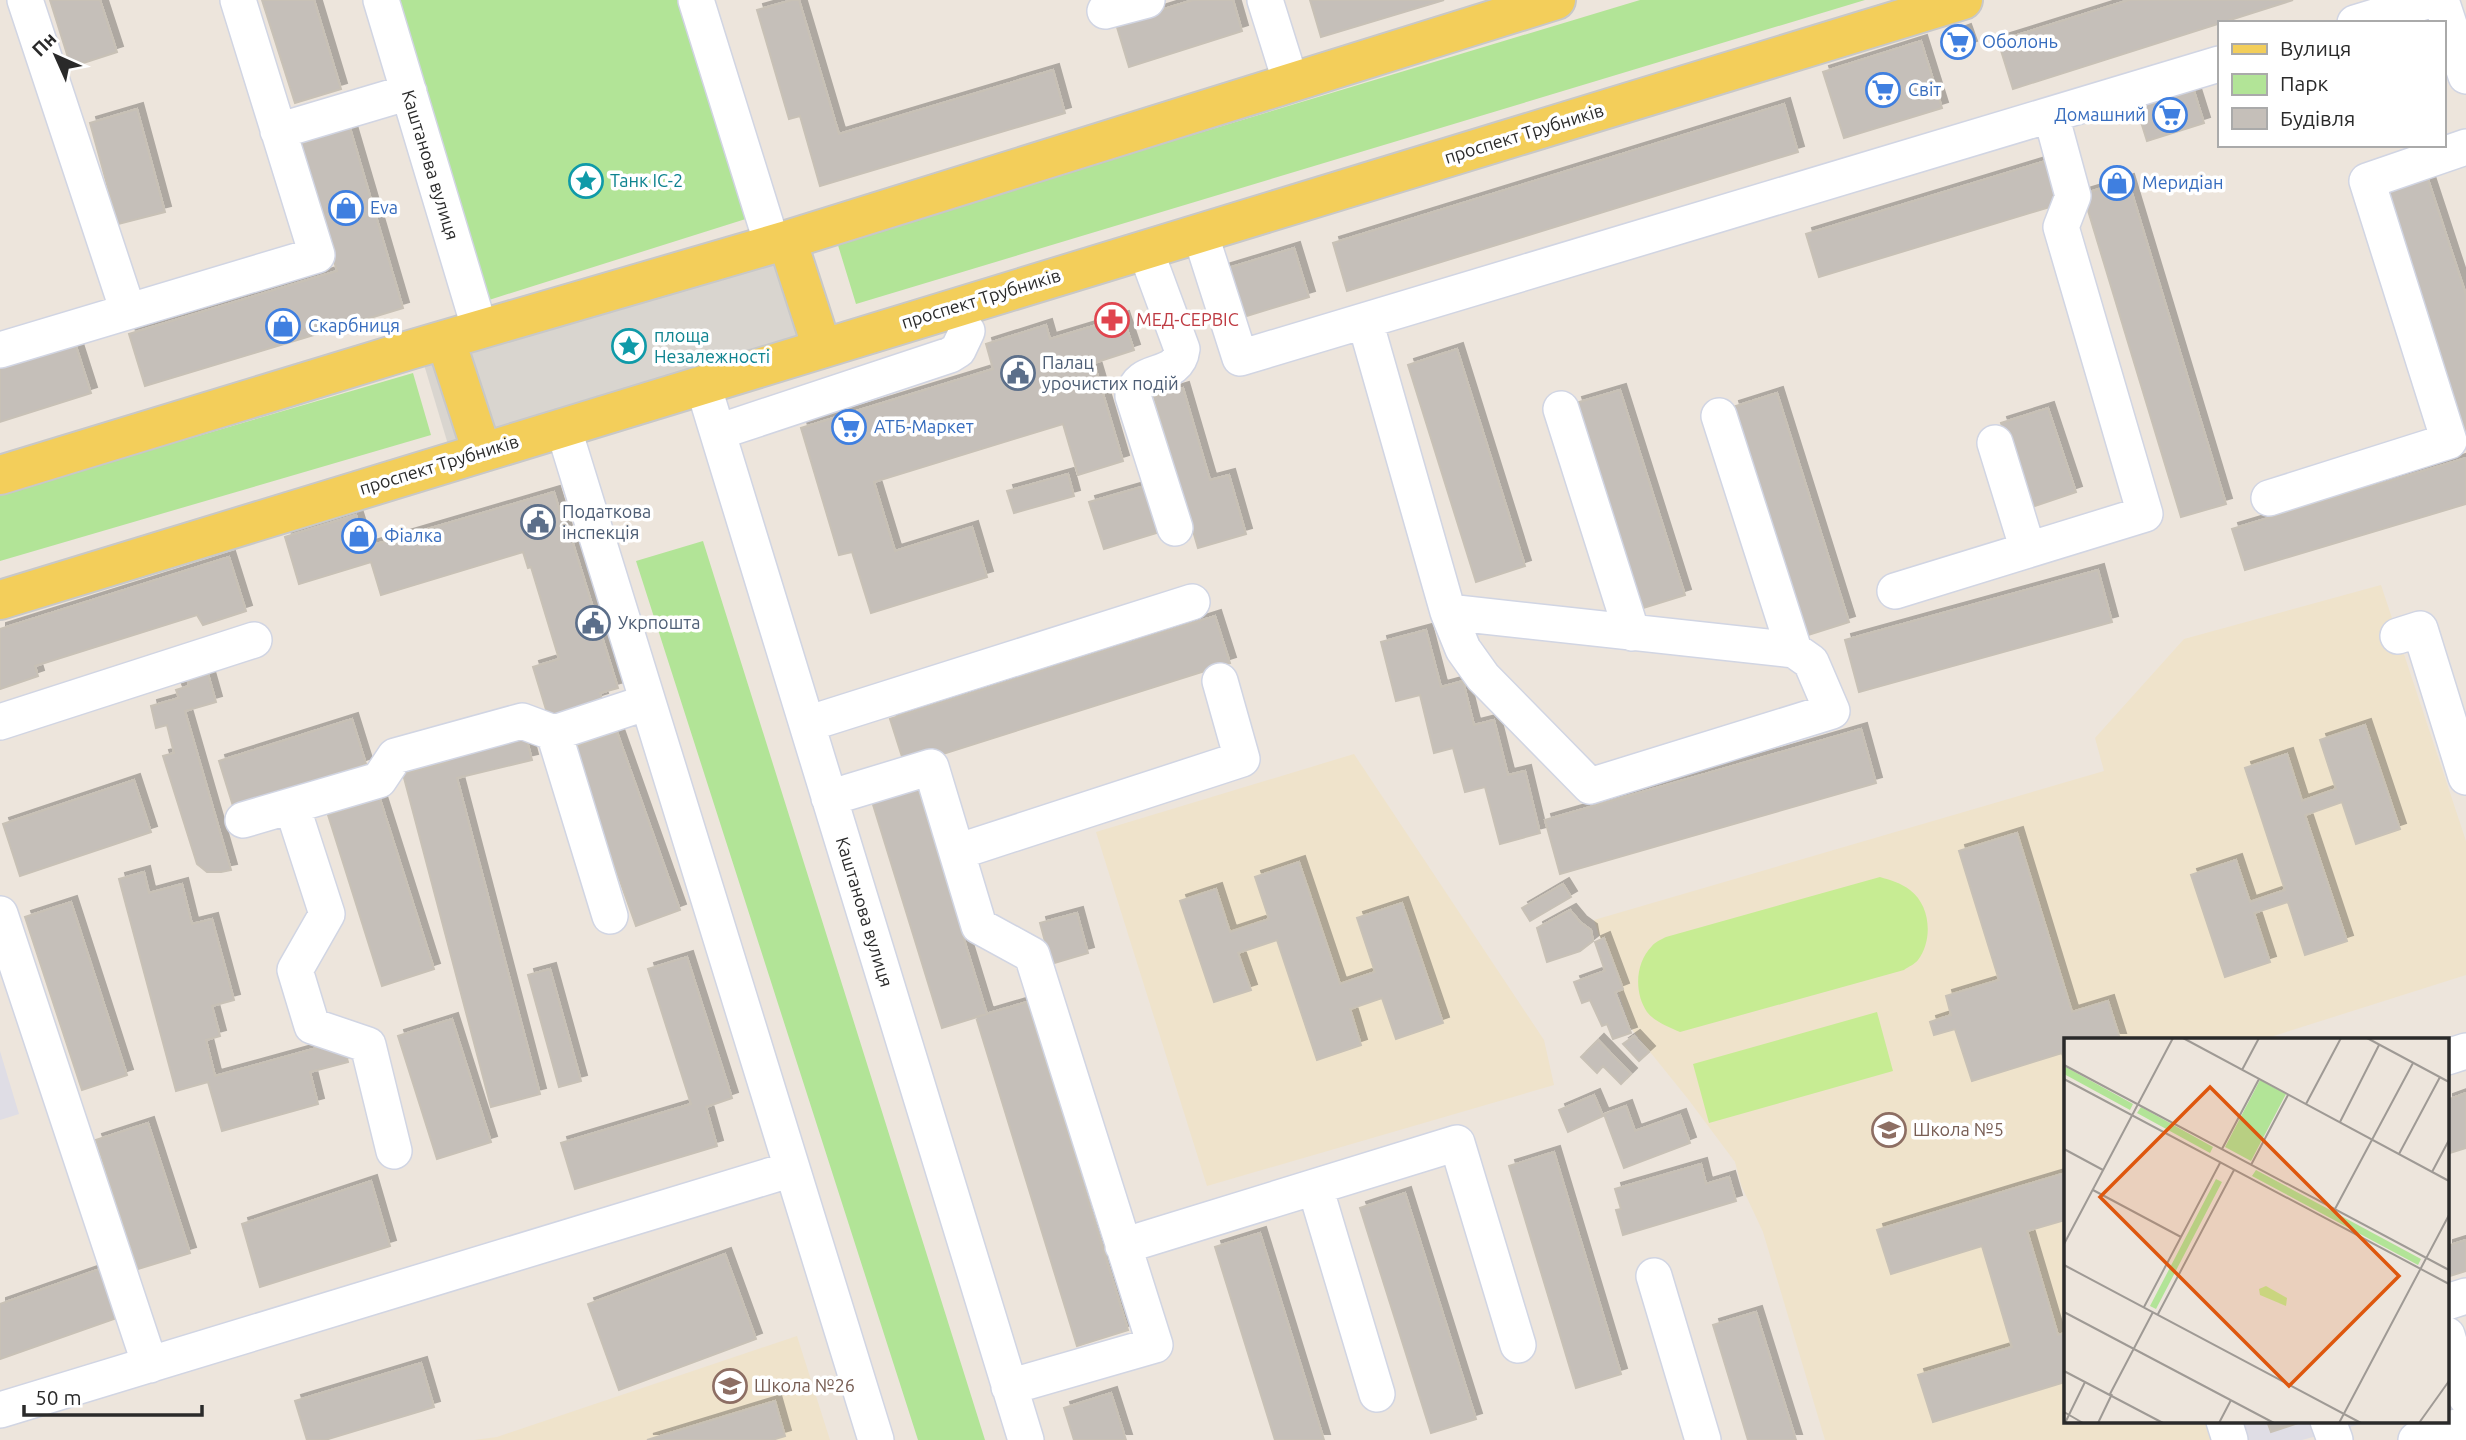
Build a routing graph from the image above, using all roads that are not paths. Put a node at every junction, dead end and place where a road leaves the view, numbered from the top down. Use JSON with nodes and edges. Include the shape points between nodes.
{"nodes":[{"id":1,"x":25,"y":0,"type":"edge"},
{"id":2,"x":238,"y":0,"type":"edge"},
{"id":3,"x":381,"y":0,"type":"edge"},
{"id":4,"x":696,"y":0,"type":"edge"},
{"id":5,"x":1147,"y":0,"type":"edge"},
{"id":6,"x":1265,"y":0,"type":"edge"},
{"id":7,"x":1556,"y":0,"type":"edge"},
{"id":8,"x":1963,"y":0,"type":"edge"},
{"id":9,"x":2430,"y":0,"type":"edge"},
{"id":10,"x":2441,"y":0,"type":"edge"},
{"id":11,"x":1105,"y":11,"type":"dead end"},
{"id":12,"x":2362,"y":21,"type":"edge"},
{"id":13,"x":2218,"y":64,"type":"edge"},
{"id":14,"x":2466,"y":76,"type":"edge"},
{"id":15,"x":1291,"y":83,"type":"junction"},
{"id":16,"x":408,"y":93,"type":"junction"},
{"id":17,"x":2051,"y":114,"type":"junction"},
{"id":18,"x":278,"y":131,"type":"junction"},
{"id":19,"x":2466,"y":147,"type":"edge"},
{"id":20,"x":1200,"y":233,"type":"junction"},
{"id":21,"x":779,"y":242,"type":"junction"},
{"id":22,"x":1145,"y":249,"type":"junction"},
{"id":23,"x":128,"y":312,"type":"junction"},
{"id":24,"x":1365,"y":321,"type":"junction"},
{"id":25,"x":967,"y":331,"type":"dead end"},
{"id":26,"x":463,"y":335,"type":"junction"},
{"id":27,"x":822,"y":348,"type":"junction"},
{"id":28,"x":0,"y":350,"type":"edge"},
{"id":29,"x":704,"y":385,"type":"junction"},
{"id":30,"x":1561,"y":409,"type":"dead end"},
{"id":31,"x":1719,"y":416,"type":"dead end"},
{"id":32,"x":563,"y":428,"type":"junction"},
{"id":33,"x":718,"y":432,"type":"junction"},
{"id":34,"x":1996,"y":443,"type":"dead end"},
{"id":35,"x":482,"y":452,"type":"junction"},
{"id":36,"x":0,"y":475,"type":"edge"},
{"id":37,"x":2269,"y":498,"type":"dead end"},
{"id":38,"x":1175,"y":528,"type":"dead end"},
{"id":39,"x":2028,"y":550,"type":"junction"},
{"id":40,"x":1895,"y":591,"type":"dead end"},
{"id":41,"x":0,"y":600,"type":"edge"},
{"id":42,"x":1192,"y":603,"type":"dead end"},
{"id":43,"x":1448,"y":612,"type":"junction"},
{"id":44,"x":1632,"y":633,"type":"junction"},
{"id":45,"x":2398,"y":636,"type":"dead end"},
{"id":46,"x":254,"y":640,"type":"dead end"},
{"id":47,"x":1794,"y":650,"type":"junction"},
{"id":48,"x":1220,"y":681,"type":"dead end"},
{"id":49,"x":648,"y":702,"type":"junction"},
{"id":50,"x":0,"y":722,"type":"edge"},
{"id":51,"x":807,"y":724,"type":"junction"},
{"id":52,"x":554,"y":733,"type":"junction"},
{"id":53,"x":2466,"y":777,"type":"edge"},
{"id":54,"x":829,"y":798,"type":"junction"},
{"id":55,"x":292,"y":806,"type":"junction"},
{"id":56,"x":243,"y":820,"type":"dead end"},
{"id":57,"x":957,"y":852,"type":"junction"},
{"id":58,"x":0,"y":914,"type":"edge"},
{"id":59,"x":610,"y":916,"type":"dead end"},
{"id":60,"x":2466,"y":1051,"type":"edge"},
{"id":61,"x":2448,"y":1057,"type":"edge"},
{"id":62,"x":394,"y":1151,"type":"dead end"},
{"id":63,"x":792,"y":1169,"type":"junction"},
{"id":64,"x":1315,"y":1187,"type":"junction"},
{"id":65,"x":1123,"y":1246,"type":"junction"},
{"id":66,"x":1654,"y":1276,"type":"dead end"},
{"id":67,"x":2466,"y":1296,"type":"edge"},
{"id":68,"x":2448,"y":1303,"type":"edge"},
{"id":69,"x":2448,"y":1338,"type":"edge"},
{"id":70,"x":1518,"y":1345,"type":"dead end"},
{"id":71,"x":150,"y":1365,"type":"junction"},
{"id":72,"x":1009,"y":1387,"type":"junction"},
{"id":73,"x":1377,"y":1395,"type":"dead end"},
{"id":74,"x":2466,"y":1397,"type":"edge"},
{"id":75,"x":0,"y":1410,"type":"edge"},
{"id":76,"x":2224,"y":1422,"type":"edge"},
{"id":77,"x":2329,"y":1422,"type":"edge"},
{"id":78,"x":2466,"y":1424,"type":"edge"},
{"id":79,"x":876,"y":1440,"type":"edge"},
{"id":80,"x":1026,"y":1440,"type":"edge"},
{"id":81,"x":1703,"y":1440,"type":"edge"},
{"id":82,"x":2230,"y":1440,"type":"edge"},
{"id":83,"x":2335,"y":1440,"type":"edge"},
{"id":84,"x":2416,"y":1440,"type":"edge"}],
"edges":[{"from":1,"to":23,"type":"street"},
{"from":2,"to":18,"type":"street"},
{"from":3,"to":16,"type":"street","name":"Каштанова вулиця"},
{"from":4,"to":21,"type":"street"},
{"from":5,"to":11,"type":"street"},
{"from":6,"to":15,"type":"street"},
{"from":7,"to":15,"type":"main road"},
{"from":8,"to":20,"type":"main road","name":"проспект Трубників"},
{"from":9,"to":12,"type":"street"},
{"from":10,"to":14,"type":"street"},
{"from":13,"to":17,"type":"street"},
{"from":15,"to":21,"type":"main road"},
{"from":16,"to":18,"type":"street"},
{"from":16,"to":26,"type":"street","name":"Каштанова вулиця"},
{"from":17,"to":24,"type":"street"},
{"from":17,"to":39,"type":"street","via":[[2073,196],[2061,227],[2145,514]]},
{"from":18,"to":23,"type":"street","via":[[317,255]]},
{"from":19,"to":37,"type":"street","via":[[2367,181],[2449,442]]},
{"from":20,"to":22,"type":"main road","name":"проспект Трубників"},
{"from":20,"to":24,"type":"street","via":[[1240,358]]},
{"from":21,"to":26,"type":"main road"},
{"from":21,"to":27,"type":"main road"},
{"from":22,"to":27,"type":"main road","name":"проспект Трубників"},
{"from":22,"to":38,"type":"street","via":[[1182,349],[1181,359],[1173,367],[1140,380],[1133,396]]},
{"from":23,"to":28,"type":"street"},
{"from":24,"to":43,"type":"street"},
{"from":25,"to":33,"type":"street","via":[[958,351],[950,355]]},
{"from":26,"to":35,"type":"main road"},
{"from":26,"to":36,"type":"main road"},
{"from":27,"to":29,"type":"main road","name":"проспект Трубників"},
{"from":29,"to":32,"type":"main road","name":"проспект Трубників"},
{"from":29,"to":33,"type":"street","name":"Каштанова вулиця"},
{"from":30,"to":44,"type":"street"},
{"from":31,"to":47,"type":"street"},
{"from":32,"to":35,"type":"main road","name":"проспект Трубників"},
{"from":32,"to":49,"type":"street"},
{"from":33,"to":51,"type":"street","name":"Каштанова вулиця"},
{"from":34,"to":39,"type":"street"},
{"from":35,"to":41,"type":"main road","name":"проспект Трубників"},
{"from":39,"to":40,"type":"street"},
{"from":42,"to":51,"type":"street"},
{"from":43,"to":44,"type":"street"},
{"from":43,"to":47,"type":"street","via":[[1463,649],[1483,677],[1590,786],[1832,711],[1811,662]]},
{"from":44,"to":47,"type":"street"},
{"from":45,"to":53,"type":"street","via":[[2420,629]]},
{"from":46,"to":50,"type":"street"},
{"from":48,"to":57,"type":"street","via":[[1242,759]]},
{"from":49,"to":52,"type":"street"},
{"from":49,"to":63,"type":"street"},
{"from":51,"to":54,"type":"street","name":"Каштанова вулиця"},
{"from":52,"to":55,"type":"street","via":[[522,721],[395,756],[379,780]]},
{"from":52,"to":59,"type":"street"},
{"from":54,"to":57,"type":"street","via":[[931,767]]},
{"from":54,"to":72,"type":"street","name":"Каштанова вулиця"},
{"from":55,"to":56,"type":"street"},
{"from":55,"to":62,"type":"street","via":[[327,914],[295,970],[312,1026],[368,1045]]},
{"from":57,"to":65,"type":"street","via":[[979,926],[1032,955]]},
{"from":58,"to":71,"type":"street"},
{"from":60,"to":61,"type":"street"},
{"from":63,"to":71,"type":"street"},
{"from":63,"to":79,"type":"street"},
{"from":64,"to":65,"type":"street"},
{"from":64,"to":70,"type":"street","via":[[1457,1143]]},
{"from":64,"to":73,"type":"street"},
{"from":65,"to":72,"type":"street","via":[[1155,1345]]},
{"from":66,"to":81,"type":"street"},
{"from":67,"to":68,"type":"street"},
{"from":69,"to":74,"type":"street"},
{"from":71,"to":75,"type":"street"},
{"from":72,"to":80,"type":"street","name":"Каштанова вулиця"},
{"from":76,"to":82,"type":"street"},
{"from":77,"to":83,"type":"street"},
{"from":78,"to":84,"type":"street"}]}
